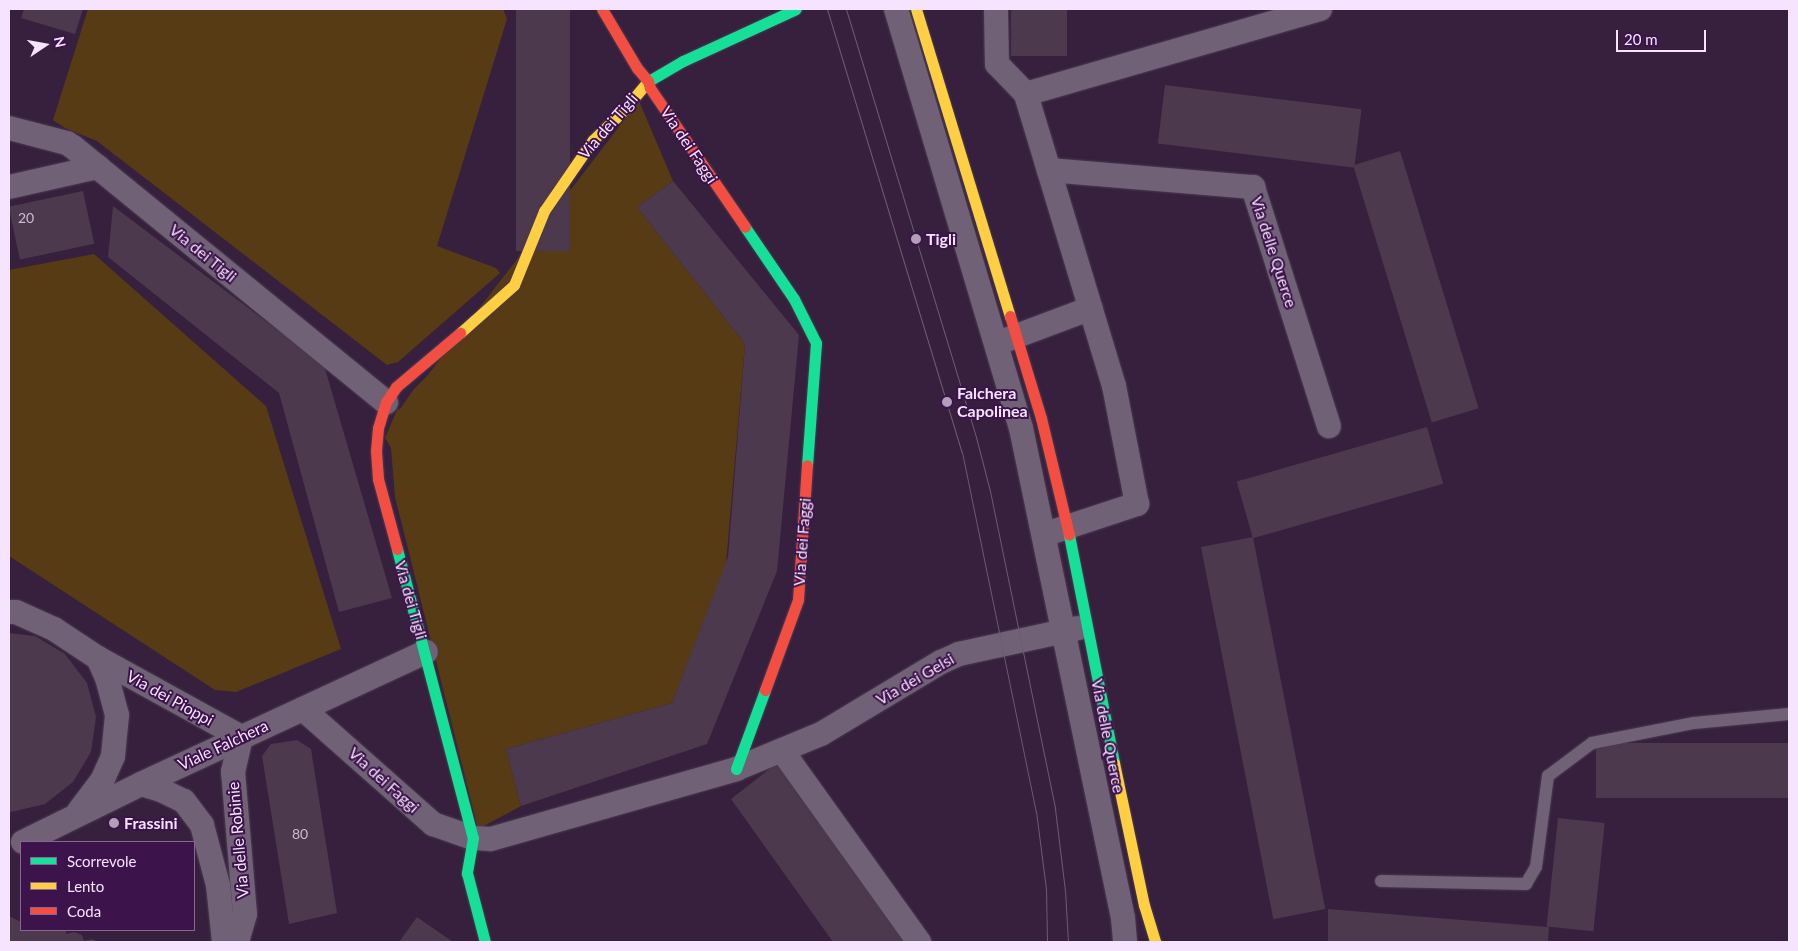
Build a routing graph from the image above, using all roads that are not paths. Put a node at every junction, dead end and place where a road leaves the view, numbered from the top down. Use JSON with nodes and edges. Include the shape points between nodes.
{"nodes":[{"id":1,"x":602,"y":9,"type":"edge"},
{"id":2,"x":796,"y":9,"type":"edge"},
{"id":3,"x":896,"y":9,"type":"edge"},
{"id":4,"x":916,"y":9,"type":"edge"},
{"id":5,"x":996,"y":9,"type":"edge"},
{"id":6,"x":1320,"y":9,"type":"edge"},
{"id":7,"x":648,"y":81,"type":"junction"},
{"id":8,"x":1026,"y":94,"type":"junction"},
{"id":9,"x":9,"y":128,"type":"edge"},
{"id":10,"x":98,"y":167,"type":"junction"},
{"id":11,"x":1049,"y":170,"type":"junction"},
{"id":12,"x":9,"y":187,"type":"edge"},
{"id":13,"x":1090,"y":308,"type":"junction"},
{"id":14,"x":1007,"y":340,"type":"junction"},
{"id":15,"x":386,"y":402,"type":"junction"},
{"id":16,"x":1329,"y":426,"type":"dead end"},
{"id":17,"x":1056,"y":531,"type":"junction"},
{"id":18,"x":9,"y":612,"type":"edge"},
{"id":19,"x":1075,"y":629,"type":"junction"},
{"id":20,"x":426,"y":652,"type":"junction"},
{"id":21,"x":98,"y":658,"type":"junction"},
{"id":22,"x":303,"y":709,"type":"junction"},
{"id":23,"x":1789,"y":714,"type":"edge"},
{"id":24,"x":241,"y":737,"type":"junction"},
{"id":25,"x":783,"y":752,"type":"junction"},
{"id":26,"x":736,"y":769,"type":"junction"},
{"id":27,"x":141,"y":784,"type":"junction"},
{"id":28,"x":77,"y":814,"type":"junction"},
{"id":29,"x":472,"y":838,"type":"junction"},
{"id":30,"x":26,"y":841,"type":"edge"},
{"id":31,"x":1382,"y":881,"type":"dead end"},
{"id":32,"x":224,"y":942,"type":"edge"},
{"id":33,"x":237,"y":942,"type":"edge"},
{"id":34,"x":485,"y":942,"type":"edge"},
{"id":35,"x":919,"y":942,"type":"edge"},
{"id":36,"x":1126,"y":942,"type":"edge"},
{"id":37,"x":1156,"y":942,"type":"edge"}],
"edges":[{"from":1,"to":7,"type":"street","name":"Via dei Tigli"},
{"from":2,"to":7,"type":"street","name":"Via dei Tigli","via":[[683,61]]},
{"from":3,"to":14,"type":"street","name":"Via delle Querce"},
{"from":4,"to":14,"type":"street","name":"Via delle Querce"},
{"from":5,"to":8,"type":"street","via":[[997,64]]},
{"from":6,"to":8,"type":"street"},
{"from":7,"to":15,"type":"street","name":"Via dei Tigli","via":[[593,140],[566,176],[544,211],[514,285],[396,387]]},
{"from":7,"to":26,"type":"street","name":"Via dei Faggi","via":[[794,299],[816,343],[798,600]]},
{"from":8,"to":11,"type":"street"},
{"from":9,"to":10,"type":"street","name":"Via dei Tigli","via":[[67,143]]},
{"from":10,"to":12,"type":"street"},
{"from":10,"to":15,"type":"street","name":"Via dei Tigli"},
{"from":11,"to":13,"type":"street"},
{"from":11,"to":16,"type":"street","name":"Via delle Querce","via":[[1253,187]]},
{"from":13,"to":14,"type":"street"},
{"from":13,"to":17,"type":"street","via":[[1114,386],[1137,504]]},
{"from":14,"to":17,"type":"street","name":"Via delle Querce","via":[[1021,428]]},
{"from":15,"to":20,"type":"street","name":"Via dei Tigli","via":[[378,428],[378,480]]},
{"from":17,"to":19,"type":"street","name":"Via delle Querce"},
{"from":18,"to":21,"type":"street","name":"Via dei Pioppi","via":[[54,629]]},
{"from":19,"to":25,"type":"street","name":"Via dei Gelsi","via":[[959,654],[821,734]]},
{"from":19,"to":36,"type":"street","name":"Via delle Querce"},
{"from":19,"to":37,"type":"street","name":"Via delle Querce"},
{"from":20,"to":22,"type":"street","name":"Viale Falchera"},
{"from":20,"to":29,"type":"street"},
{"from":21,"to":24,"type":"street","name":"Via dei Pioppi"},
{"from":21,"to":28,"type":"street","name":"Via dei Pioppi","via":[[116,714],[113,756],[102,780]]},
{"from":22,"to":24,"type":"street","name":"Viale Falchera"},
{"from":22,"to":29,"type":"street","name":"Via dei Faggi","via":[[433,824]]},
{"from":23,"to":31,"type":"lane","via":[[1694,723],[1592,743],[1548,776],[1536,867],[1526,884]]},
{"from":24,"to":27,"type":"street","name":"Viale Falchera"},
{"from":24,"to":33,"type":"street","name":"Via delle Robinie","via":[[232,772],[245,914]]},
{"from":25,"to":26,"type":"street","name":"Via dei Gelsi"},
{"from":25,"to":35,"type":"street"},
{"from":26,"to":29,"type":"street","name":"Via dei Faggi","via":[[491,839]]},
{"from":27,"to":28,"type":"street","name":"Viale Falchera"},
{"from":27,"to":32,"type":"street","name":"Via delle Robinie","via":[[184,801],[202,826],[218,884]]},
{"from":28,"to":30,"type":"street","name":"Viale Falchera"},
{"from":29,"to":34,"type":"street","via":[[467,873]]}]}
